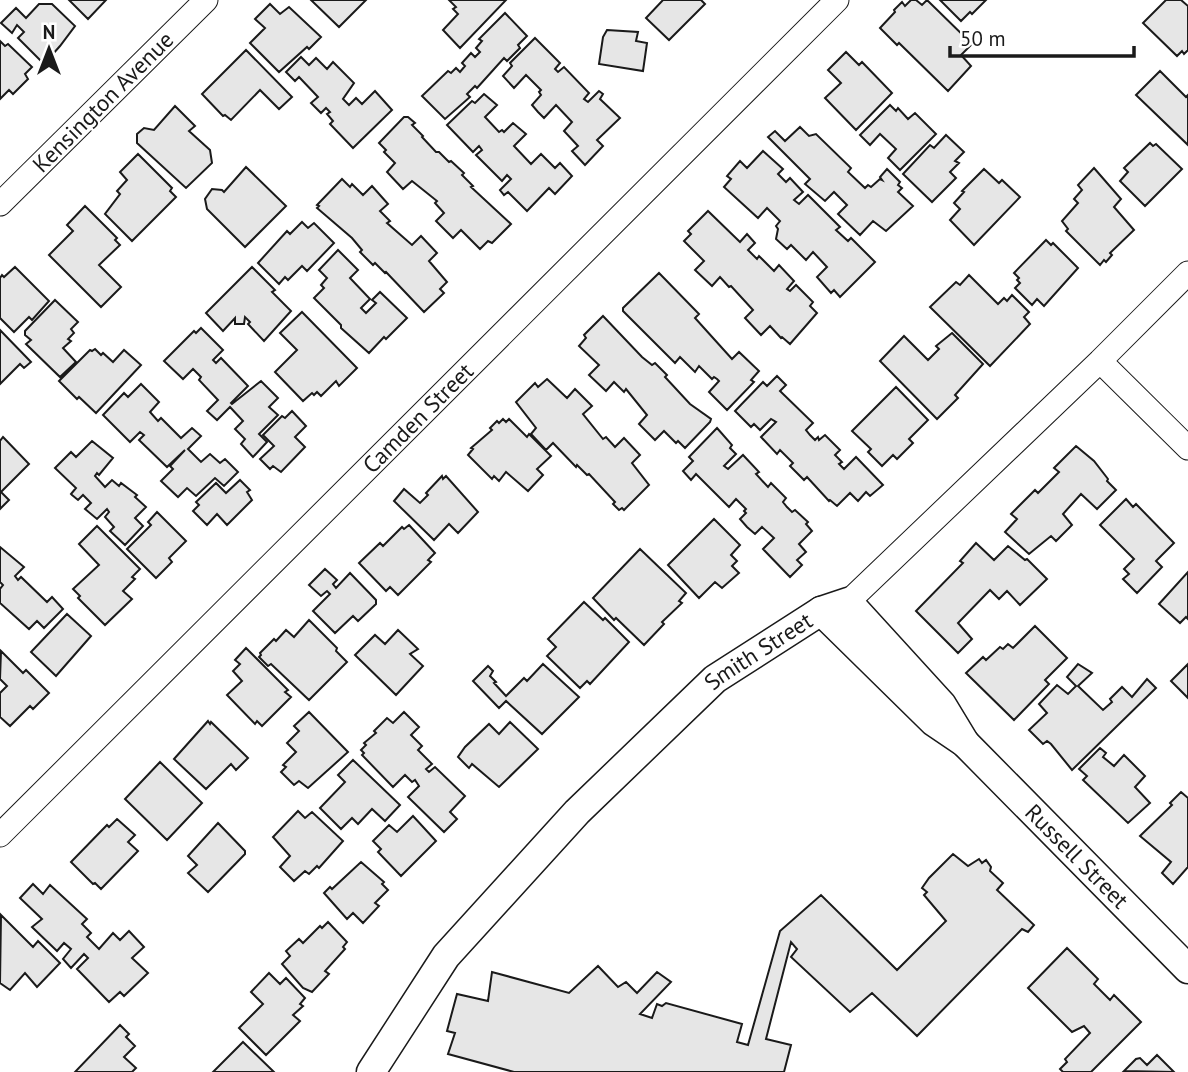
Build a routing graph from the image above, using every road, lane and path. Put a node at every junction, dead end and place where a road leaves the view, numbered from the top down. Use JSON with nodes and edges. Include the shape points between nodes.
{"nodes":[{"id":1,"x":206,"y":0,"type":"edge"},
{"id":2,"x":837,"y":0,"type":"edge"},
{"id":3,"x":0,"y":204,"type":"edge"},
{"id":4,"x":1188,"y":274,"type":"edge"},
{"id":5,"x":1100,"y":361,"type":"junction"},
{"id":6,"x":1188,"y":448,"type":"edge"},
{"id":7,"x":848,"y":602,"type":"junction"},
{"id":8,"x":821,"y":611,"type":"junction"},
{"id":9,"x":965,"y":743,"type":"junction"},
{"id":10,"x":0,"y":835,"type":"edge"},
{"id":11,"x":1188,"y":969,"type":"edge"},
{"id":12,"x":371,"y":1072,"type":"edge"}],
"edges":[{"from":1,"to":3,"type":"street","name":"Kensington Avenue"},
{"from":2,"to":10,"type":"street","name":"Camden Street"},
{"from":4,"to":5,"type":"street","name":"Smith Street"},
{"from":5,"to":6,"type":"street"},
{"from":5,"to":7,"type":"street","name":"Smith Street"},
{"from":7,"to":8,"type":"street","name":"Smith Street"},
{"from":7,"to":9,"type":"street","name":"Russell Street","via":[[942,705]]},
{"from":8,"to":9,"type":"street","name":"Russell Street","via":[[934,722]]},
{"from":8,"to":12,"type":"street","name":"Smith Street","via":[[715,679],[577,812],[446,956]]},
{"from":9,"to":11,"type":"street","name":"Russell Street"}]}
